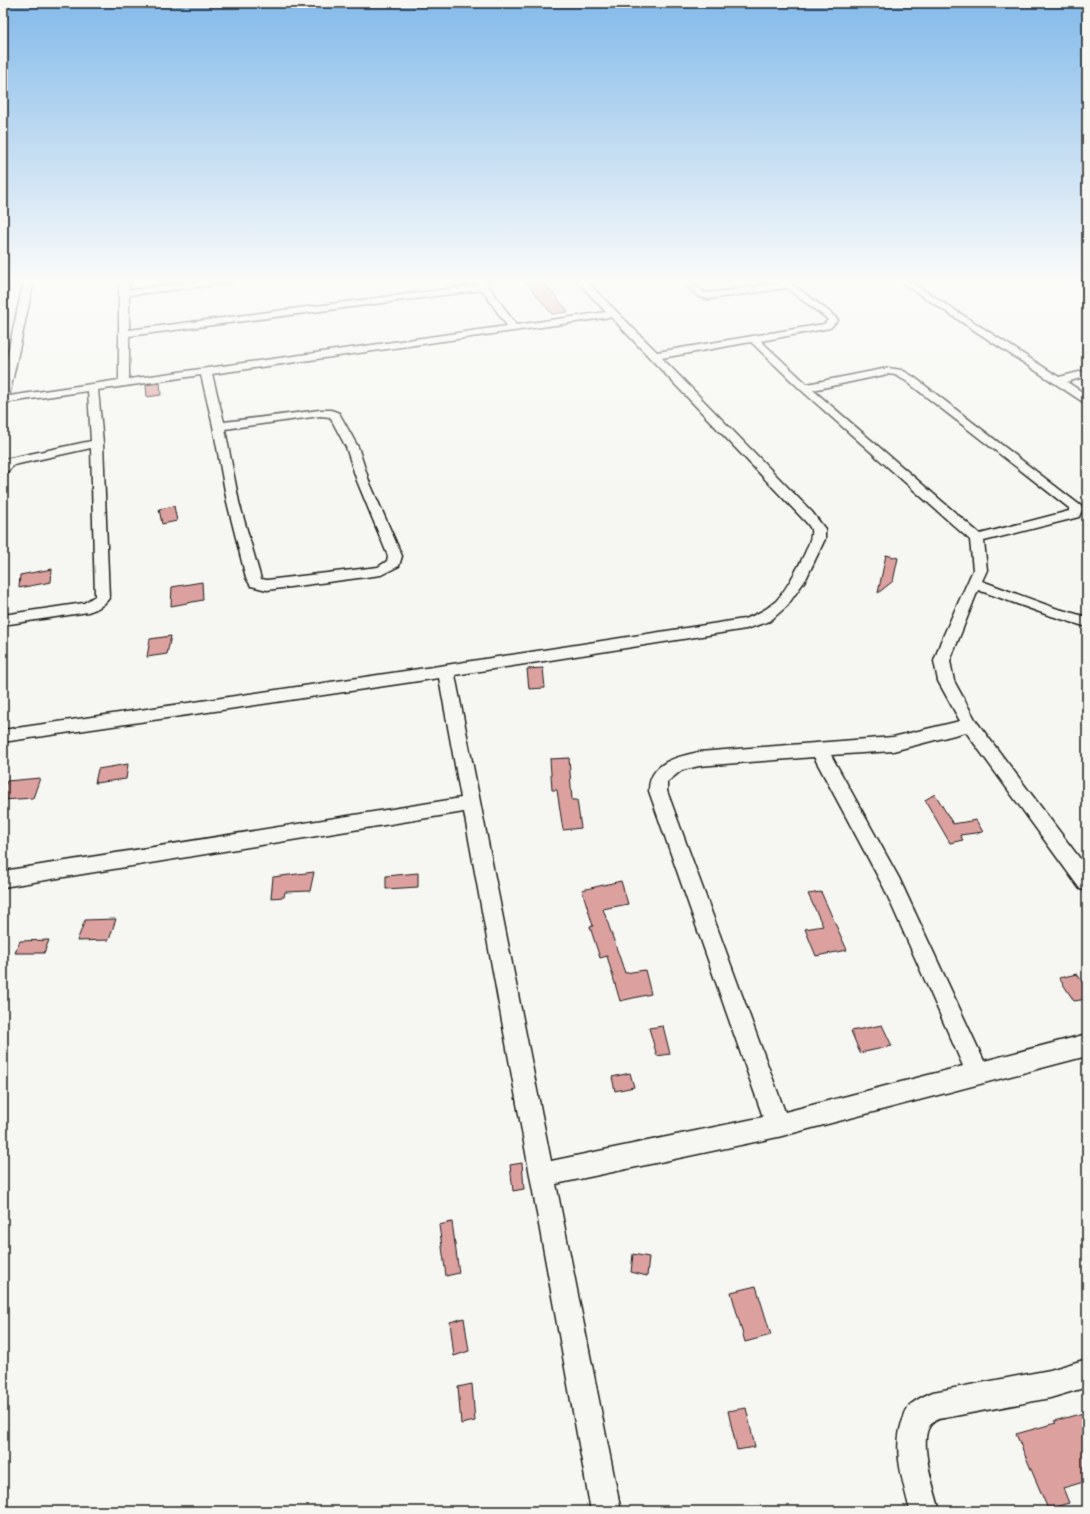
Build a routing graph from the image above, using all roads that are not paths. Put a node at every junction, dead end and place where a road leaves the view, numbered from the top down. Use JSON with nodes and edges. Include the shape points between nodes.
{"nodes":[{"id":1,"x":14,"y":351,"type":"edge"},
{"id":2,"x":124,"y":351,"type":"edge"},
{"id":3,"x":355,"y":351,"type":"edge"},
{"id":4,"x":650,"y":351,"type":"edge"},
{"id":5,"x":686,"y":351,"type":"edge"},
{"id":6,"x":766,"y":351,"type":"edge"},
{"id":7,"x":1011,"y":351,"type":"edge"},
{"id":8,"x":655,"y":356,"type":"junction"},
{"id":9,"x":206,"y":372,"type":"junction"},
{"id":10,"x":1087,"y":373,"type":"edge"},
{"id":11,"x":1058,"y":381,"type":"junction"},
{"id":12,"x":124,"y":383,"type":"junction"},
{"id":13,"x":806,"y":388,"type":"junction"},
{"id":14,"x":93,"y":389,"type":"junction"},
{"id":15,"x":3,"y":400,"type":"edge"},
{"id":16,"x":1087,"y":400,"type":"edge"},
{"id":17,"x":219,"y":426,"type":"junction"},
{"id":18,"x":97,"y":443,"type":"junction"},
{"id":19,"x":3,"y":469,"type":"edge"},
{"id":20,"x":977,"y":539,"type":"junction"},
{"id":21,"x":975,"y":584,"type":"junction"},
{"id":22,"x":3,"y":620,"type":"edge"},
{"id":23,"x":1087,"y":622,"type":"edge"},
{"id":24,"x":446,"y":671,"type":"junction"},
{"id":25,"x":970,"y":725,"type":"junction"},
{"id":26,"x":3,"y":736,"type":"edge"},
{"id":27,"x":819,"y":750,"type":"junction"},
{"id":28,"x":471,"y":804,"type":"junction"},
{"id":29,"x":3,"y":879,"type":"edge"},
{"id":30,"x":1087,"y":883,"type":"edge"},
{"id":31,"x":1087,"y":1045,"type":"edge"},
{"id":32,"x":978,"y":1073,"type":"junction"},
{"id":33,"x":778,"y":1125,"type":"junction"},
{"id":34,"x":543,"y":1175,"type":"junction"},
{"id":35,"x":1087,"y":1373,"type":"edge"},
{"id":36,"x":606,"y":1511,"type":"edge"},
{"id":37,"x":925,"y":1511,"type":"edge"}],
"edges":[{"from":1,"to":15,"type":"street"},
{"from":2,"to":12,"type":"street"},
{"from":3,"to":9,"type":"street"},
{"from":4,"to":8,"type":"street"},
{"from":5,"to":8,"type":"street"},
{"from":6,"to":13,"type":"street"},
{"from":7,"to":11,"type":"street"},
{"from":8,"to":24,"type":"street","via":[[818,529],[818,538],[799,579],[782,603],[765,617],[746,624]]},
{"from":9,"to":12,"type":"street"},
{"from":9,"to":17,"type":"street"},
{"from":10,"to":11,"type":"street"},
{"from":11,"to":16,"type":"street"},
{"from":12,"to":14,"type":"street"},
{"from":13,"to":20,"type":"street"},
{"from":13,"to":20,"type":"street","via":[[888,371],[898,372],[1075,506],[1074,514]]},
{"from":14,"to":15,"type":"street"},
{"from":14,"to":18,"type":"street"},
{"from":17,"to":17,"type":"street","via":[[320,413],[335,415],[352,447],[363,481],[395,556],[394,563],[381,571],[267,585],[256,583],[233,502]]},
{"from":18,"to":19,"type":"street","via":[[10,462]]},
{"from":18,"to":22,"type":"street","via":[[102,598],[88,607]]},
{"from":20,"to":21,"type":"street","via":[[980,570]]},
{"from":21,"to":23,"type":"street","via":[[1050,612]]},
{"from":21,"to":25,"type":"street","via":[[942,661],[946,681]]},
{"from":24,"to":26,"type":"street"},
{"from":24,"to":28,"type":"street"},
{"from":25,"to":27,"type":"street","via":[[893,744]]},
{"from":25,"to":30,"type":"street"},
{"from":27,"to":32,"type":"street","via":[[892,884]]},
{"from":27,"to":33,"type":"street","via":[[682,762],[670,768],[658,780],[658,791]]},
{"from":28,"to":29,"type":"street"},
{"from":28,"to":34,"type":"street"},
{"from":31,"to":32,"type":"street"},
{"from":32,"to":33,"type":"street"},
{"from":33,"to":34,"type":"street"},
{"from":34,"to":36,"type":"street"},
{"from":35,"to":37,"type":"street","via":[[1050,1384],[933,1406],[920,1415],[913,1429],[912,1448]]}]}
